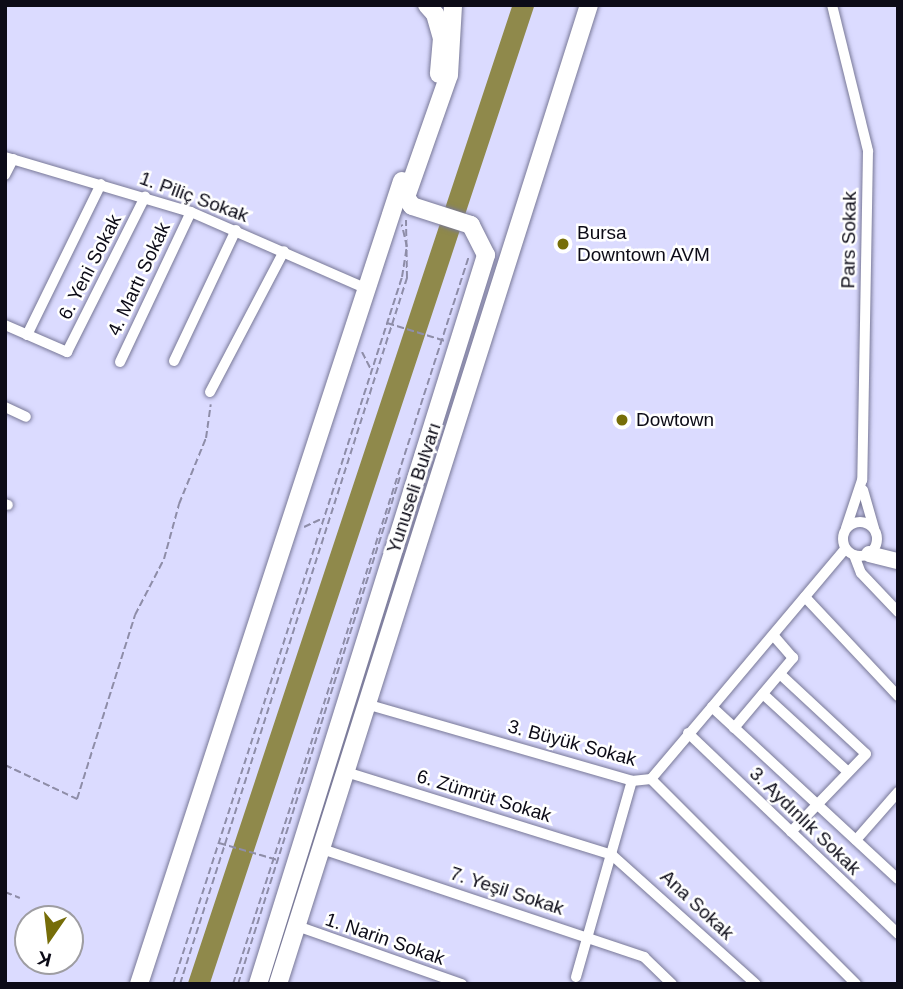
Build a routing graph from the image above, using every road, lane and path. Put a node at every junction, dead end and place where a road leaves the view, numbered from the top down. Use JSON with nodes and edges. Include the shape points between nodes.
{"nodes":[{"id":1,"x":427,"y":5,"type":"edge"},
{"id":2,"x":443,"y":5,"type":"edge"},
{"id":3,"x":453,"y":5,"type":"edge"},
{"id":4,"x":461,"y":5,"type":"edge"},
{"id":5,"x":589,"y":5,"type":"edge"},
{"id":6,"x":832,"y":5,"type":"edge"},
{"id":7,"x":455,"y":25,"type":"junction"},
{"id":8,"x":447,"y":49,"type":"junction"},
{"id":9,"x":439,"y":74,"type":"junction"},
{"id":10,"x":9,"y":158,"type":"edge"},
{"id":11,"x":5,"y":175,"type":"edge"},
{"id":12,"x":101,"y":184,"type":"junction"},
{"id":13,"x":145,"y":197,"type":"junction"},
{"id":14,"x":530,"y":199,"type":"junction"},
{"id":15,"x":418,"y":208,"type":"junction"},
{"id":16,"x":191,"y":212,"type":"junction"},
{"id":17,"x":236,"y":230,"type":"junction"},
{"id":18,"x":475,"y":230,"type":"junction"},
{"id":19,"x":284,"y":251,"type":"junction"},
{"id":20,"x":483,"y":271,"type":"junction"},
{"id":21,"x":365,"y":288,"type":"junction"},
{"id":22,"x":387,"y":323,"type":"junction"},
{"id":23,"x":391,"y":324,"type":"junction"},
{"id":24,"x":5,"y":325,"type":"edge"},
{"id":25,"x":27,"y":335,"type":"junction"},
{"id":26,"x":434,"y":338,"type":"dead end"},
{"id":27,"x":444,"y":341,"type":"dead end"},
{"id":28,"x":174,"y":361,"type":"dead end"},
{"id":29,"x":120,"y":362,"type":"dead end"},
{"id":30,"x":210,"y":392,"type":"joint"},
{"id":31,"x":5,"y":407,"type":"edge"},
{"id":32,"x":26,"y":417,"type":"dead end"},
{"id":33,"x":862,"y":480,"type":"junction"},
{"id":34,"x":846,"y":528,"type":"junction"},
{"id":35,"x":874,"y":529,"type":"junction"},
{"id":36,"x":856,"y":552,"type":"junction"},
{"id":37,"x":898,"y":561,"type":"edge"},
{"id":38,"x":805,"y":597,"type":"junction"},
{"id":39,"x":898,"y":612,"type":"edge"},
{"id":40,"x":773,"y":635,"type":"junction"},
{"id":41,"x":780,"y":674,"type":"junction"},
{"id":42,"x":763,"y":694,"type":"junction"},
{"id":43,"x":898,"y":696,"type":"edge"},
{"id":44,"x":366,"y":704,"type":"junction"},
{"id":45,"x":712,"y":706,"type":"junction"},
{"id":46,"x":734,"y":728,"type":"junction"},
{"id":47,"x":688,"y":733,"type":"junction"},
{"id":48,"x":5,"y":765,"type":"edge"},
{"id":49,"x":346,"y":772,"type":"junction"},
{"id":50,"x":848,"y":772,"type":"junction"},
{"id":51,"x":651,"y":779,"type":"junction"},
{"id":52,"x":632,"y":781,"type":"junction"},
{"id":53,"x":898,"y":792,"type":"edge"},
{"id":54,"x":817,"y":804,"type":"junction"},
{"id":55,"x":791,"y":832,"type":"junction"},
{"id":56,"x":856,"y":840,"type":"junction"},
{"id":57,"x":219,"y":843,"type":"junction"},
{"id":58,"x":225,"y":844,"type":"junction"},
{"id":59,"x":322,"y":849,"type":"junction"},
{"id":60,"x":612,"y":855,"type":"junction"},
{"id":61,"x":273,"y":859,"type":"junction"},
{"id":62,"x":279,"y":861,"type":"junction"},
{"id":63,"x":898,"y":879,"type":"edge"},
{"id":64,"x":5,"y":892,"type":"edge"},
{"id":65,"x":20,"y":898,"type":"dead end"},
{"id":66,"x":297,"y":926,"type":"junction"},
{"id":67,"x":898,"y":934,"type":"edge"},
{"id":68,"x":589,"y":936,"type":"junction"},
{"id":69,"x":576,"y":977,"type":"dead end"},
{"id":70,"x":139,"y":984,"type":"edge"},
{"id":71,"x":173,"y":984,"type":"edge"},
{"id":72,"x":180,"y":984,"type":"edge"},
{"id":73,"x":233,"y":984,"type":"edge"},
{"id":74,"x":238,"y":984,"type":"edge"},
{"id":75,"x":258,"y":984,"type":"edge"},
{"id":76,"x":278,"y":984,"type":"edge"},
{"id":77,"x":462,"y":984,"type":"edge"},
{"id":78,"x":672,"y":984,"type":"edge"},
{"id":79,"x":756,"y":984,"type":"edge"},
{"id":80,"x":856,"y":984,"type":"edge"}],
"edges":[{"from":1,"to":9,"type":"main road","via":[[435,13],[442,38]]},
{"from":2,"to":8,"type":"main road"},
{"from":3,"to":7,"type":"main road"},
{"from":4,"to":7,"type":"main road"},
{"from":5,"to":14,"type":"main road","name":"Yunuseli Bulvarı"},
{"from":6,"to":33,"type":"street","name":"Pars Sokak","via":[[868,151]]},
{"from":7,"to":8,"type":"main road"},
{"from":7,"to":15,"type":"main road","via":[[449,75],[406,197]]},
{"from":8,"to":9,"type":"main road"},
{"from":9,"to":21,"type":"main road"},
{"from":10,"to":11,"type":"street"},
{"from":10,"to":12,"type":"street","name":"1. Piliç Sokak"},
{"from":12,"to":13,"type":"street","name":"1. Piliç Sokak"},
{"from":12,"to":25,"type":"street"},
{"from":13,"to":16,"type":"street","name":"1. Piliç Sokak"},
{"from":13,"to":25,"type":"street","name":"6. Yeni Sokak","via":[[67,352]]},
{"from":14,"to":20,"type":"main road"},
{"from":14,"to":44,"type":"main road","name":"Yunuseli Bulvarı"},
{"from":15,"to":18,"type":"main road"},
{"from":15,"to":22,"type":"path","via":[[402,225],[405,262]]},
{"from":15,"to":23,"type":"path","via":[[405,221],[410,239],[407,278]]},
{"from":16,"to":17,"type":"street","name":"1. Piliç Sokak"},
{"from":16,"to":29,"type":"street","name":"4. Martı Sokak"},
{"from":17,"to":19,"type":"street","name":"1. Piliç Sokak"},
{"from":17,"to":28,"type":"street"},
{"from":18,"to":20,"type":"main road","via":[[486,255]]},
{"from":18,"to":61,"type":"path"},
{"from":19,"to":21,"type":"street","name":"1. Piliç Sokak"},
{"from":19,"to":30,"type":"street"},
{"from":20,"to":75,"type":"main road","name":"Yunuseli Bulvarı"},
{"from":21,"to":70,"type":"main road"},
{"from":22,"to":23,"type":"path"},
{"from":22,"to":57,"type":"path"},
{"from":23,"to":26,"type":"path"},
{"from":23,"to":58,"type":"path"},
{"from":24,"to":25,"type":"street"},
{"from":27,"to":62,"type":"path"},
{"from":30,"to":48,"type":"path","via":[[206,438],[179,504],[164,559],[135,615],[76,799]]},
{"from":31,"to":32,"type":"street"},
{"from":33,"to":34,"type":"street"},
{"from":33,"to":35,"type":"street"},
{"from":34,"to":35,"type":"street","via":[[860,521]]},
{"from":34,"to":36,"type":"street"},
{"from":35,"to":36,"type":"street","via":[[876,545]]},
{"from":36,"to":37,"type":"street"},
{"from":36,"to":38,"type":"street"},
{"from":36,"to":39,"type":"street","via":[[861,573]]},
{"from":38,"to":40,"type":"street"},
{"from":38,"to":43,"type":"street"},
{"from":40,"to":41,"type":"street","via":[[793,658]]},
{"from":40,"to":45,"type":"street"},
{"from":41,"to":42,"type":"street"},
{"from":41,"to":50,"type":"street","via":[[866,754]]},
{"from":42,"to":46,"type":"street"},
{"from":42,"to":50,"type":"street"},
{"from":44,"to":49,"type":"main road","name":"Yunuseli Bulvarı"},
{"from":44,"to":52,"type":"street","name":"3. Büyük Sokak"},
{"from":45,"to":46,"type":"street"},
{"from":45,"to":47,"type":"street"},
{"from":46,"to":54,"type":"street"},
{"from":47,"to":51,"type":"street"},
{"from":47,"to":55,"type":"street","name":"3. Aydınlık Sokak"},
{"from":49,"to":59,"type":"main road","name":"Yunuseli Bulvarı"},
{"from":49,"to":60,"type":"street","name":"6. Zümrüt Sokak"},
{"from":50,"to":54,"type":"street"},
{"from":51,"to":52,"type":"street","name":"3. Büyük Sokak"},
{"from":51,"to":80,"type":"street","name":"3. Büyük Sokak"},
{"from":52,"to":60,"type":"street"},
{"from":53,"to":56,"type":"street"},
{"from":54,"to":55,"type":"street"},
{"from":54,"to":56,"type":"street"},
{"from":55,"to":67,"type":"street","name":"3. Aydınlık Sokak"},
{"from":56,"to":63,"type":"street"},
{"from":57,"to":58,"type":"path"},
{"from":57,"to":71,"type":"path"},
{"from":58,"to":61,"type":"path"},
{"from":58,"to":72,"type":"path"},
{"from":59,"to":66,"type":"main road","name":"Yunuseli Bulvarı"},
{"from":59,"to":68,"type":"street","name":"7. Yeşil Sokak"},
{"from":60,"to":68,"type":"street"},
{"from":60,"to":79,"type":"street","name":"Ana Sokak"},
{"from":61,"to":62,"type":"path"},
{"from":61,"to":73,"type":"path"},
{"from":62,"to":74,"type":"path"},
{"from":64,"to":65,"type":"path"},
{"from":66,"to":76,"type":"main road","name":"Yunuseli Bulvarı"},
{"from":66,"to":77,"type":"street","name":"1. Narin Sokak"},
{"from":68,"to":69,"type":"street"},
{"from":68,"to":78,"type":"street","name":"7. Yeşil Sokak","via":[[644,957]]}]}
